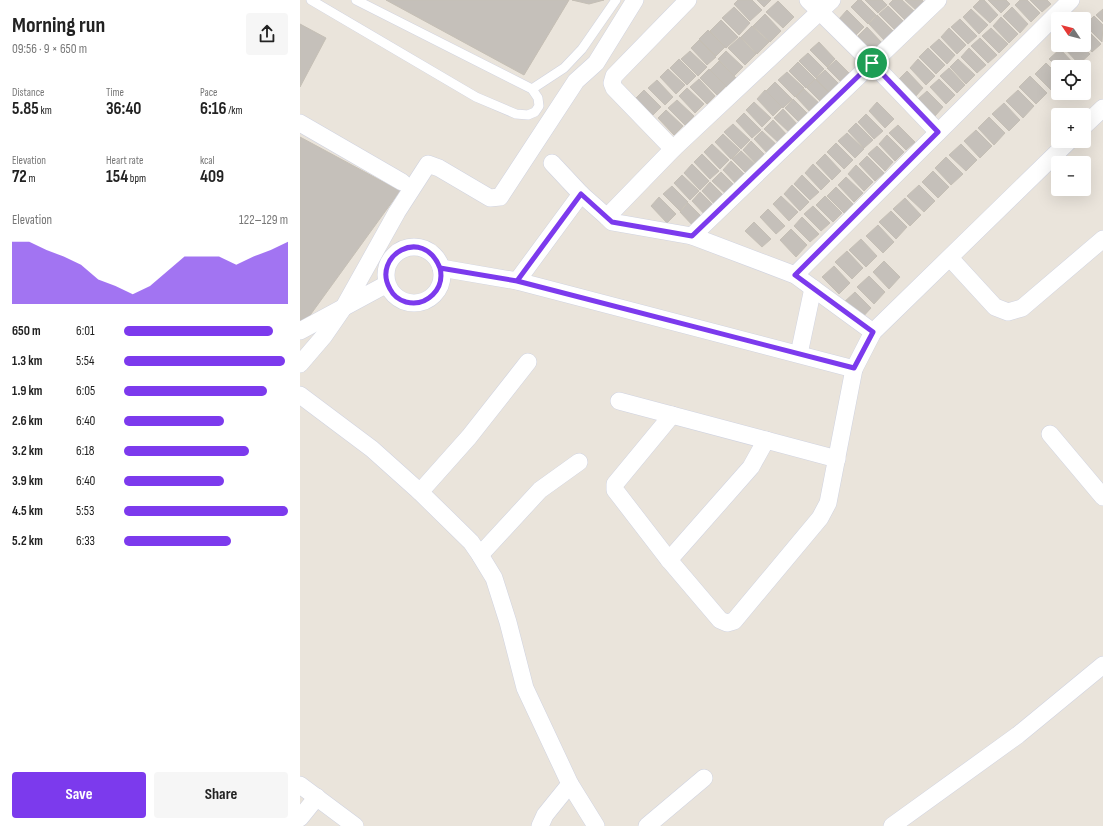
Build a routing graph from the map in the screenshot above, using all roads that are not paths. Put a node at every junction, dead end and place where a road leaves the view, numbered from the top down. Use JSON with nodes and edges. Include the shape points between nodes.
{"nodes":[{"id":1,"x":311,"y":0,"type":"edge"},
{"id":2,"x":356,"y":0,"type":"edge"},
{"id":3,"x":616,"y":0,"type":"edge"},
{"id":4,"x":635,"y":0,"type":"edge"},
{"id":5,"x":688,"y":0,"type":"edge"},
{"id":6,"x":808,"y":0,"type":"edge"},
{"id":7,"x":832,"y":0,"type":"edge"},
{"id":8,"x":938,"y":0,"type":"edge"},
{"id":9,"x":1071,"y":0,"type":"edge"},
{"id":10,"x":820,"y":13,"type":"junction"},
{"id":11,"x":872,"y":63,"type":"junction"},
{"id":12,"x":532,"y":89,"type":"junction"},
{"id":13,"x":1103,"y":108,"type":"edge"},
{"id":14,"x":1091,"y":119,"type":"edge"},
{"id":15,"x":300,"y":123,"type":"edge"},
{"id":16,"x":938,"y":132,"type":"junction"},
{"id":17,"x":1062,"y":148,"type":"edge"},
{"id":18,"x":674,"y":149,"type":"junction"},
{"id":19,"x":552,"y":163,"type":"dead end"},
{"id":20,"x":402,"y":182,"type":"dead end"},
{"id":21,"x":581,"y":194,"type":"junction"},
{"id":22,"x":607,"y":218,"type":"junction"},
{"id":23,"x":692,"y":236,"type":"junction"},
{"id":24,"x":1103,"y":239,"type":"edge"},
{"id":25,"x":950,"y":258,"type":"junction"},
{"id":26,"x":440,"y":268,"type":"junction"},
{"id":27,"x":795,"y":275,"type":"junction"},
{"id":28,"x":517,"y":281,"type":"junction"},
{"id":29,"x":387,"y":284,"type":"junction"},
{"id":30,"x":813,"y":288,"type":"junction"},
{"id":31,"x":344,"y":307,"type":"junction"},
{"id":32,"x":300,"y":331,"type":"edge"},
{"id":33,"x":873,"y":332,"type":"junction"},
{"id":34,"x":799,"y":354,"type":"junction"},
{"id":35,"x":528,"y":362,"type":"dead end"},
{"id":36,"x":300,"y":364,"type":"edge"},
{"id":37,"x":854,"y":368,"type":"junction"},
{"id":38,"x":300,"y":395,"type":"edge"},
{"id":39,"x":619,"y":401,"type":"dead end"},
{"id":40,"x":672,"y":415,"type":"junction"},
{"id":41,"x":1050,"y":434,"type":"dead end"},
{"id":42,"x":766,"y":440,"type":"junction"},
{"id":43,"x":837,"y":459,"type":"junction"},
{"id":44,"x":579,"y":462,"type":"dead end"},
{"id":45,"x":420,"y":492,"type":"junction"},
{"id":46,"x":1103,"y":497,"type":"edge"},
{"id":47,"x":480,"y":554,"type":"junction"},
{"id":48,"x":669,"y":560,"type":"junction"},
{"id":49,"x":1103,"y":665,"type":"edge"},
{"id":50,"x":704,"y":778,"type":"dead end"},
{"id":51,"x":570,"y":784,"type":"junction"},
{"id":52,"x":300,"y":785,"type":"edge"},
{"id":53,"x":317,"y":797,"type":"junction"},
{"id":54,"x":300,"y":818,"type":"edge"},
{"id":55,"x":355,"y":826,"type":"edge"},
{"id":56,"x":540,"y":826,"type":"edge"},
{"id":57,"x":596,"y":826,"type":"edge"},
{"id":58,"x":647,"y":826,"type":"edge"},
{"id":59,"x":892,"y":826,"type":"edge"}],
"edges":[{"from":1,"to":12,"type":"lane","via":[[476,97],[505,110],[528,115],[535,112],[539,106],[538,98]]},
{"from":2,"to":12,"type":"lane"},
{"from":3,"to":12,"type":"lane","via":[[582,49],[564,68]]},
{"from":4,"to":31,"type":"street","via":[[596,63],[576,81],[500,198],[490,198],[428,164],[397,212]]},
{"from":5,"to":18,"type":"street","via":[[614,76],[612,83]]},
{"from":6,"to":10,"type":"street"},
{"from":7,"to":10,"type":"street"},
{"from":8,"to":11,"type":"street"},
{"from":9,"to":16,"type":"street"},
{"from":10,"to":11,"type":"street"},
{"from":10,"to":18,"type":"street"},
{"from":11,"to":16,"type":"street"},
{"from":11,"to":23,"type":"street"},
{"from":13,"to":14,"type":"street"},
{"from":15,"to":20,"type":"street"},
{"from":16,"to":27,"type":"street"},
{"from":17,"to":25,"type":"street"},
{"from":18,"to":22,"type":"street"},
{"from":19,"to":21,"type":"street"},
{"from":21,"to":22,"type":"street"},
{"from":21,"to":28,"type":"street"},
{"from":22,"to":23,"type":"street","via":[[612,222]]},
{"from":23,"to":27,"type":"street"},
{"from":24,"to":25,"type":"street","via":[[1022,308],[1008,312],[994,307]]},
{"from":25,"to":33,"type":"street"},
{"from":26,"to":28,"type":"street"},
{"from":26,"to":29,"type":"street","via":[[441,281],[438,289],[427,300],[419,303],[403,301],[396,297]]},
{"from":26,"to":29,"type":"street","via":[[431,253],[416,247],[408,247],[389,261],[386,269]]},
{"from":27,"to":30,"type":"street"},
{"from":28,"to":34,"type":"street"},
{"from":29,"to":31,"type":"street"},
{"from":30,"to":33,"type":"street"},
{"from":30,"to":34,"type":"street"},
{"from":31,"to":32,"type":"street"},
{"from":31,"to":36,"type":"street"},
{"from":33,"to":37,"type":"street"},
{"from":34,"to":37,"type":"street"},
{"from":35,"to":45,"type":"street","via":[[469,437]]},
{"from":37,"to":43,"type":"street"},
{"from":38,"to":45,"type":"street","via":[[372,449]]},
{"from":39,"to":40,"type":"street"},
{"from":40,"to":42,"type":"street"},
{"from":40,"to":48,"type":"street","via":[[615,484],[617,495]]},
{"from":41,"to":46,"type":"street"},
{"from":42,"to":43,"type":"street"},
{"from":42,"to":48,"type":"street","via":[[751,467]]},
{"from":43,"to":48,"type":"street","via":[[828,503],[820,518],[734,621],[720,620]]},
{"from":44,"to":47,"type":"street","via":[[540,490]]},
{"from":45,"to":47,"type":"street"},
{"from":47,"to":51,"type":"street","via":[[494,578],[525,688]]},
{"from":49,"to":59,"type":"street","via":[[1018,734]]},
{"from":50,"to":58,"type":"street"},
{"from":51,"to":56,"type":"street","via":[[545,815]]},
{"from":51,"to":57,"type":"street"},
{"from":52,"to":53,"type":"street"},
{"from":53,"to":54,"type":"street"},
{"from":53,"to":55,"type":"street"}]}
